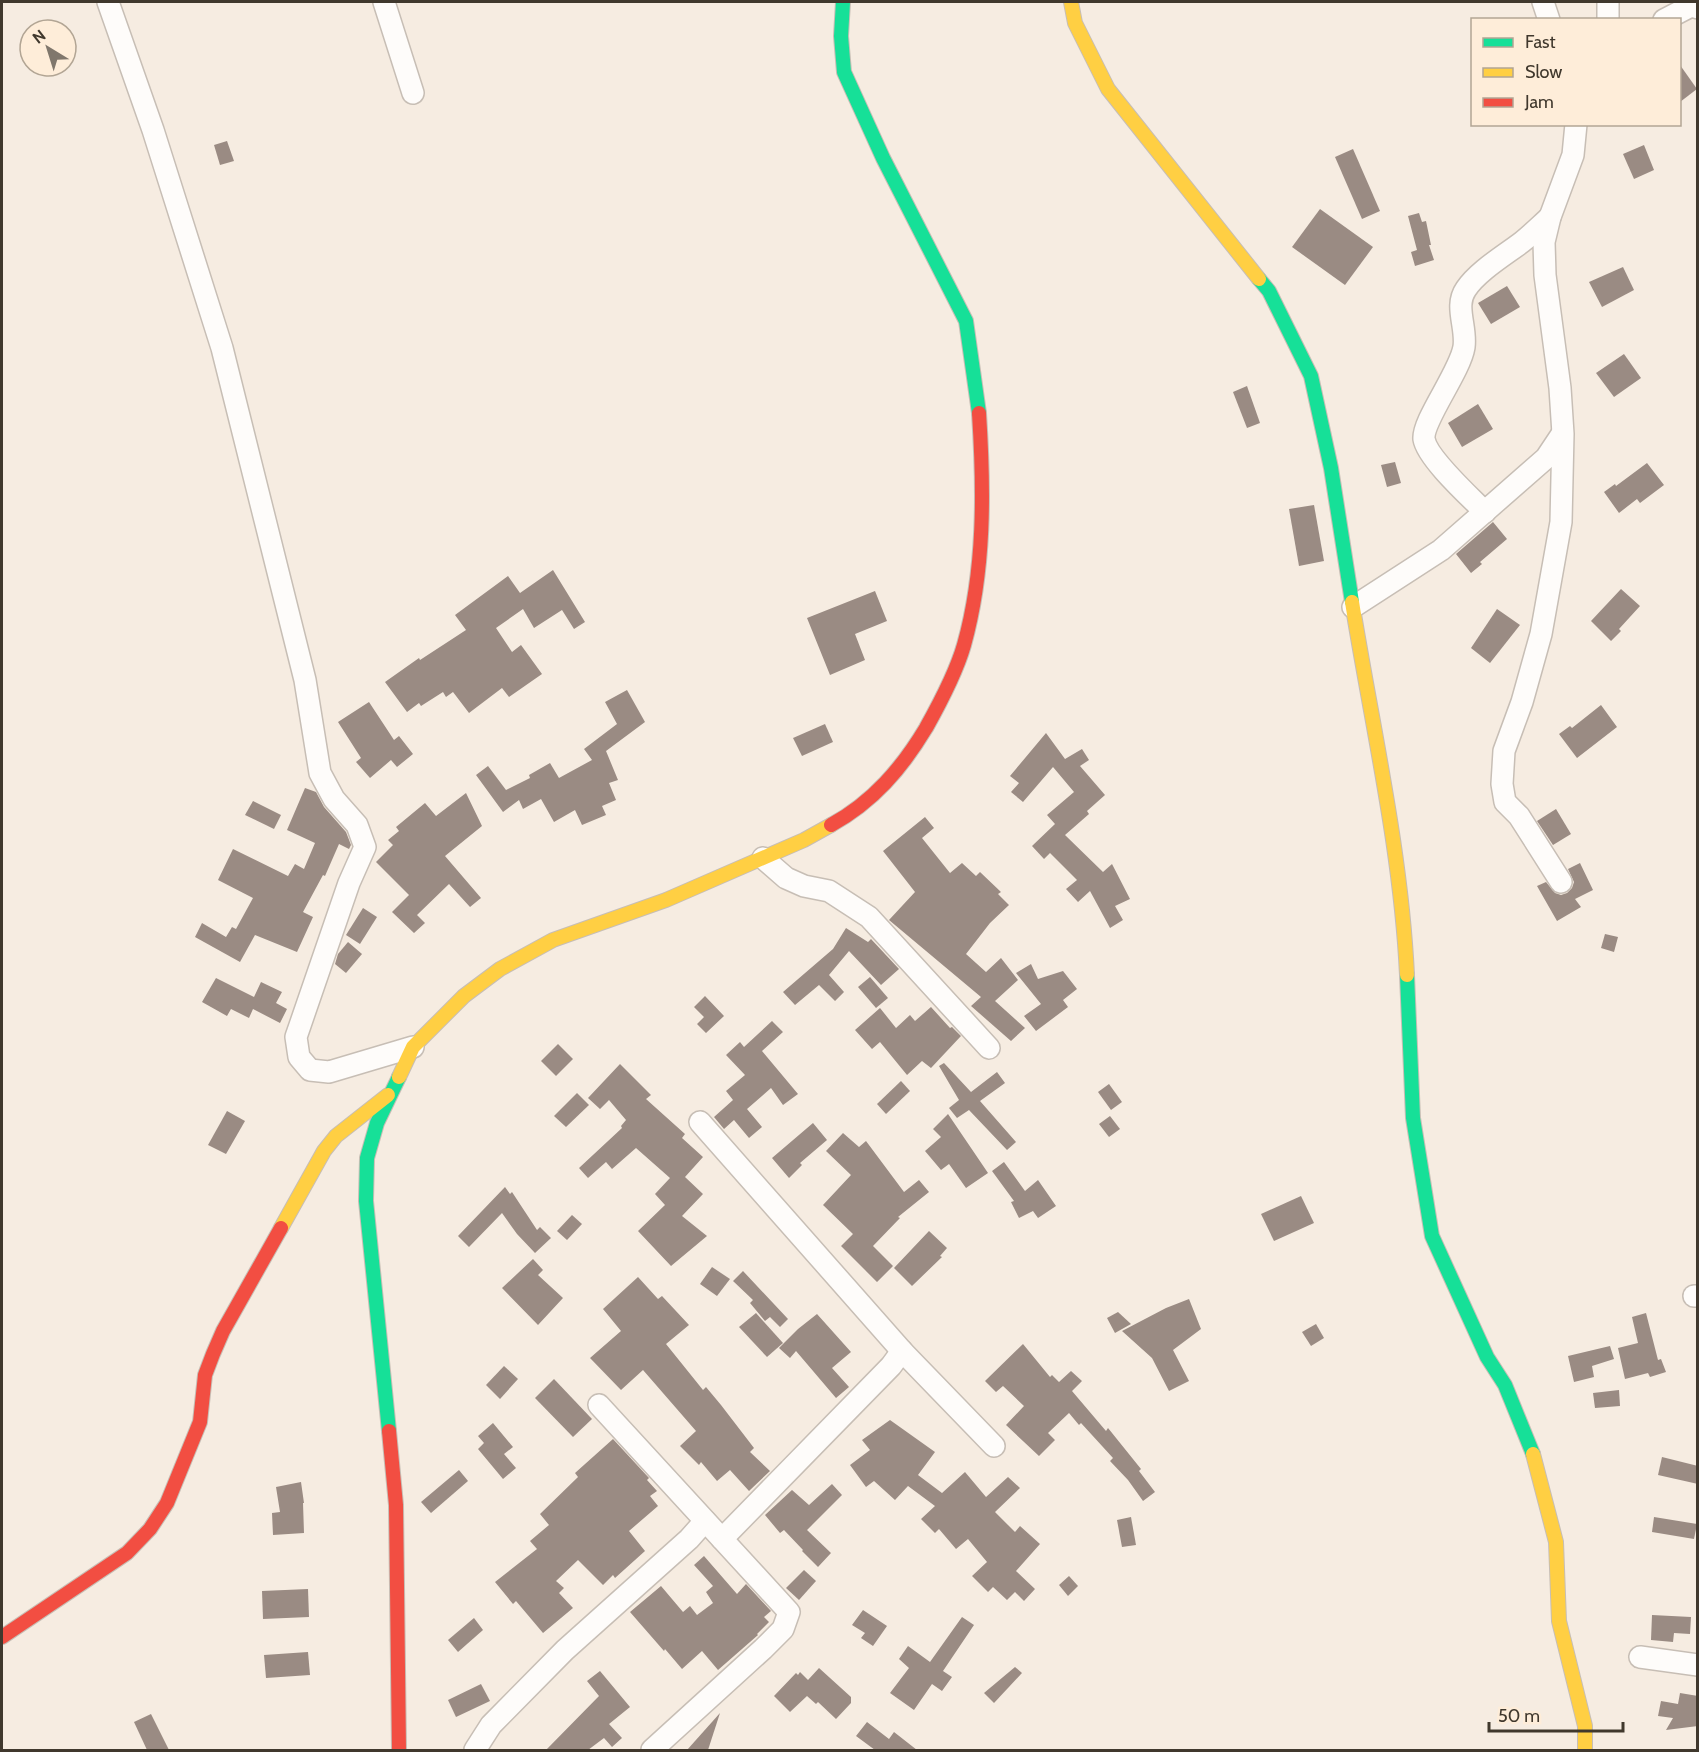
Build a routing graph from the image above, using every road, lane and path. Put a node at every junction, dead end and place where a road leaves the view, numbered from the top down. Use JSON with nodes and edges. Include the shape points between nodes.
{"nodes":[{"id":1,"x":108,"y":2,"type":"edge"},
{"id":2,"x":384,"y":2,"type":"edge"},
{"id":3,"x":843,"y":2,"type":"edge"},
{"id":4,"x":1071,"y":2,"type":"edge"},
{"id":5,"x":1543,"y":2,"type":"edge"},
{"id":6,"x":1608,"y":2,"type":"edge"},
{"id":7,"x":1698,"y":8,"type":"edge"},
{"id":8,"x":1548,"y":18,"type":"edge"},
{"id":9,"x":1608,"y":18,"type":"edge"},
{"id":10,"x":1667,"y":18,"type":"edge"},
{"id":11,"x":413,"y":93,"type":"dead end"},
{"id":12,"x":1576,"y":126,"type":"edge"},
{"id":13,"x":1550,"y":217,"type":"junction"},
{"id":14,"x":1563,"y":434,"type":"junction"},
{"id":15,"x":1485,"y":513,"type":"junction"},
{"id":16,"x":1353,"y":607,"type":"junction"},
{"id":17,"x":763,"y":858,"type":"junction"},
{"id":18,"x":1561,"y":882,"type":"dead end"},
{"id":19,"x":413,"y":1047,"type":"junction"},
{"id":20,"x":989,"y":1048,"type":"dead end"},
{"id":21,"x":391,"y":1093,"type":"junction"},
{"id":22,"x":699,"y":1122,"type":"dead end"},
{"id":23,"x":902,"y":1351,"type":"junction"},
{"id":24,"x":599,"y":1404,"type":"dead end"},
{"id":25,"x":994,"y":1446,"type":"dead end"},
{"id":26,"x":705,"y":1521,"type":"junction"},
{"id":27,"x":722,"y":1539,"type":"junction"},
{"id":28,"x":2,"y":1637,"type":"edge"},
{"id":29,"x":1640,"y":1657,"type":"dead end"},
{"id":30,"x":1698,"y":1665,"type":"edge"},
{"id":31,"x":399,"y":1750,"type":"edge"},
{"id":32,"x":475,"y":1750,"type":"edge"},
{"id":33,"x":652,"y":1750,"type":"edge"},
{"id":34,"x":1586,"y":1750,"type":"edge"}],
"edges":[{"from":1,"to":19,"type":"street","via":[[222,348],[305,680],[321,773],[334,799],[357,825],[365,847],[296,1037],[299,1057],[310,1070],[329,1072]]},
{"from":2,"to":11,"type":"street"},
{"from":3,"to":17,"type":"street","via":[[844,72],[966,321],[978,402],[983,476],[978,574],[964,646],[939,705],[909,757],[884,787],[839,821]]},
{"from":4,"to":16,"type":"street","via":[[1076,23],[1108,89],[1269,291],[1311,376],[1331,468]]},
{"from":5,"to":8,"type":"street"},
{"from":6,"to":9,"type":"street"},
{"from":7,"to":10,"type":"street","via":[[1691,6]]},
{"from":12,"to":13,"type":"street","via":[[1573,155]]},
{"from":13,"to":14,"type":"street","via":[[1544,242],[1545,275]]},
{"from":13,"to":15,"type":"street","via":[[1466,289],[1460,303],[1464,346],[1424,437],[1430,453]]},
{"from":14,"to":15,"type":"street","via":[[1546,458]]},
{"from":14,"to":18,"type":"street","via":[[1561,522],[1553,574],[1541,634],[1504,751],[1502,784],[1505,802],[1519,816]]},
{"from":15,"to":16,"type":"street","via":[[1441,550]]},
{"from":16,"to":34,"type":"street","via":[[1405,936],[1413,1118],[1432,1236],[1532,1449],[1556,1542],[1559,1621],[1585,1726]]},
{"from":17,"to":19,"type":"street","via":[[666,900],[553,940],[500,969],[464,996]]},
{"from":17,"to":20,"type":"street","via":[[786,878],[829,891],[869,917]]},
{"from":19,"to":21,"type":"street"},
{"from":21,"to":28,"type":"street","via":[[336,1136],[324,1151],[224,1331],[205,1375],[200,1422],[167,1503],[150,1529],[128,1553]]},
{"from":21,"to":31,"type":"street","via":[[367,1158],[366,1201],[396,1504]]},
{"from":22,"to":23,"type":"street"},
{"from":23,"to":25,"type":"street"},
{"from":23,"to":27,"type":"street"},
{"from":24,"to":26,"type":"street"},
{"from":26,"to":27,"type":"street"},
{"from":26,"to":32,"type":"street","via":[[565,1650],[491,1725]]},
{"from":27,"to":33,"type":"street","via":[[789,1612],[783,1629]]},
{"from":29,"to":30,"type":"street"}]}
